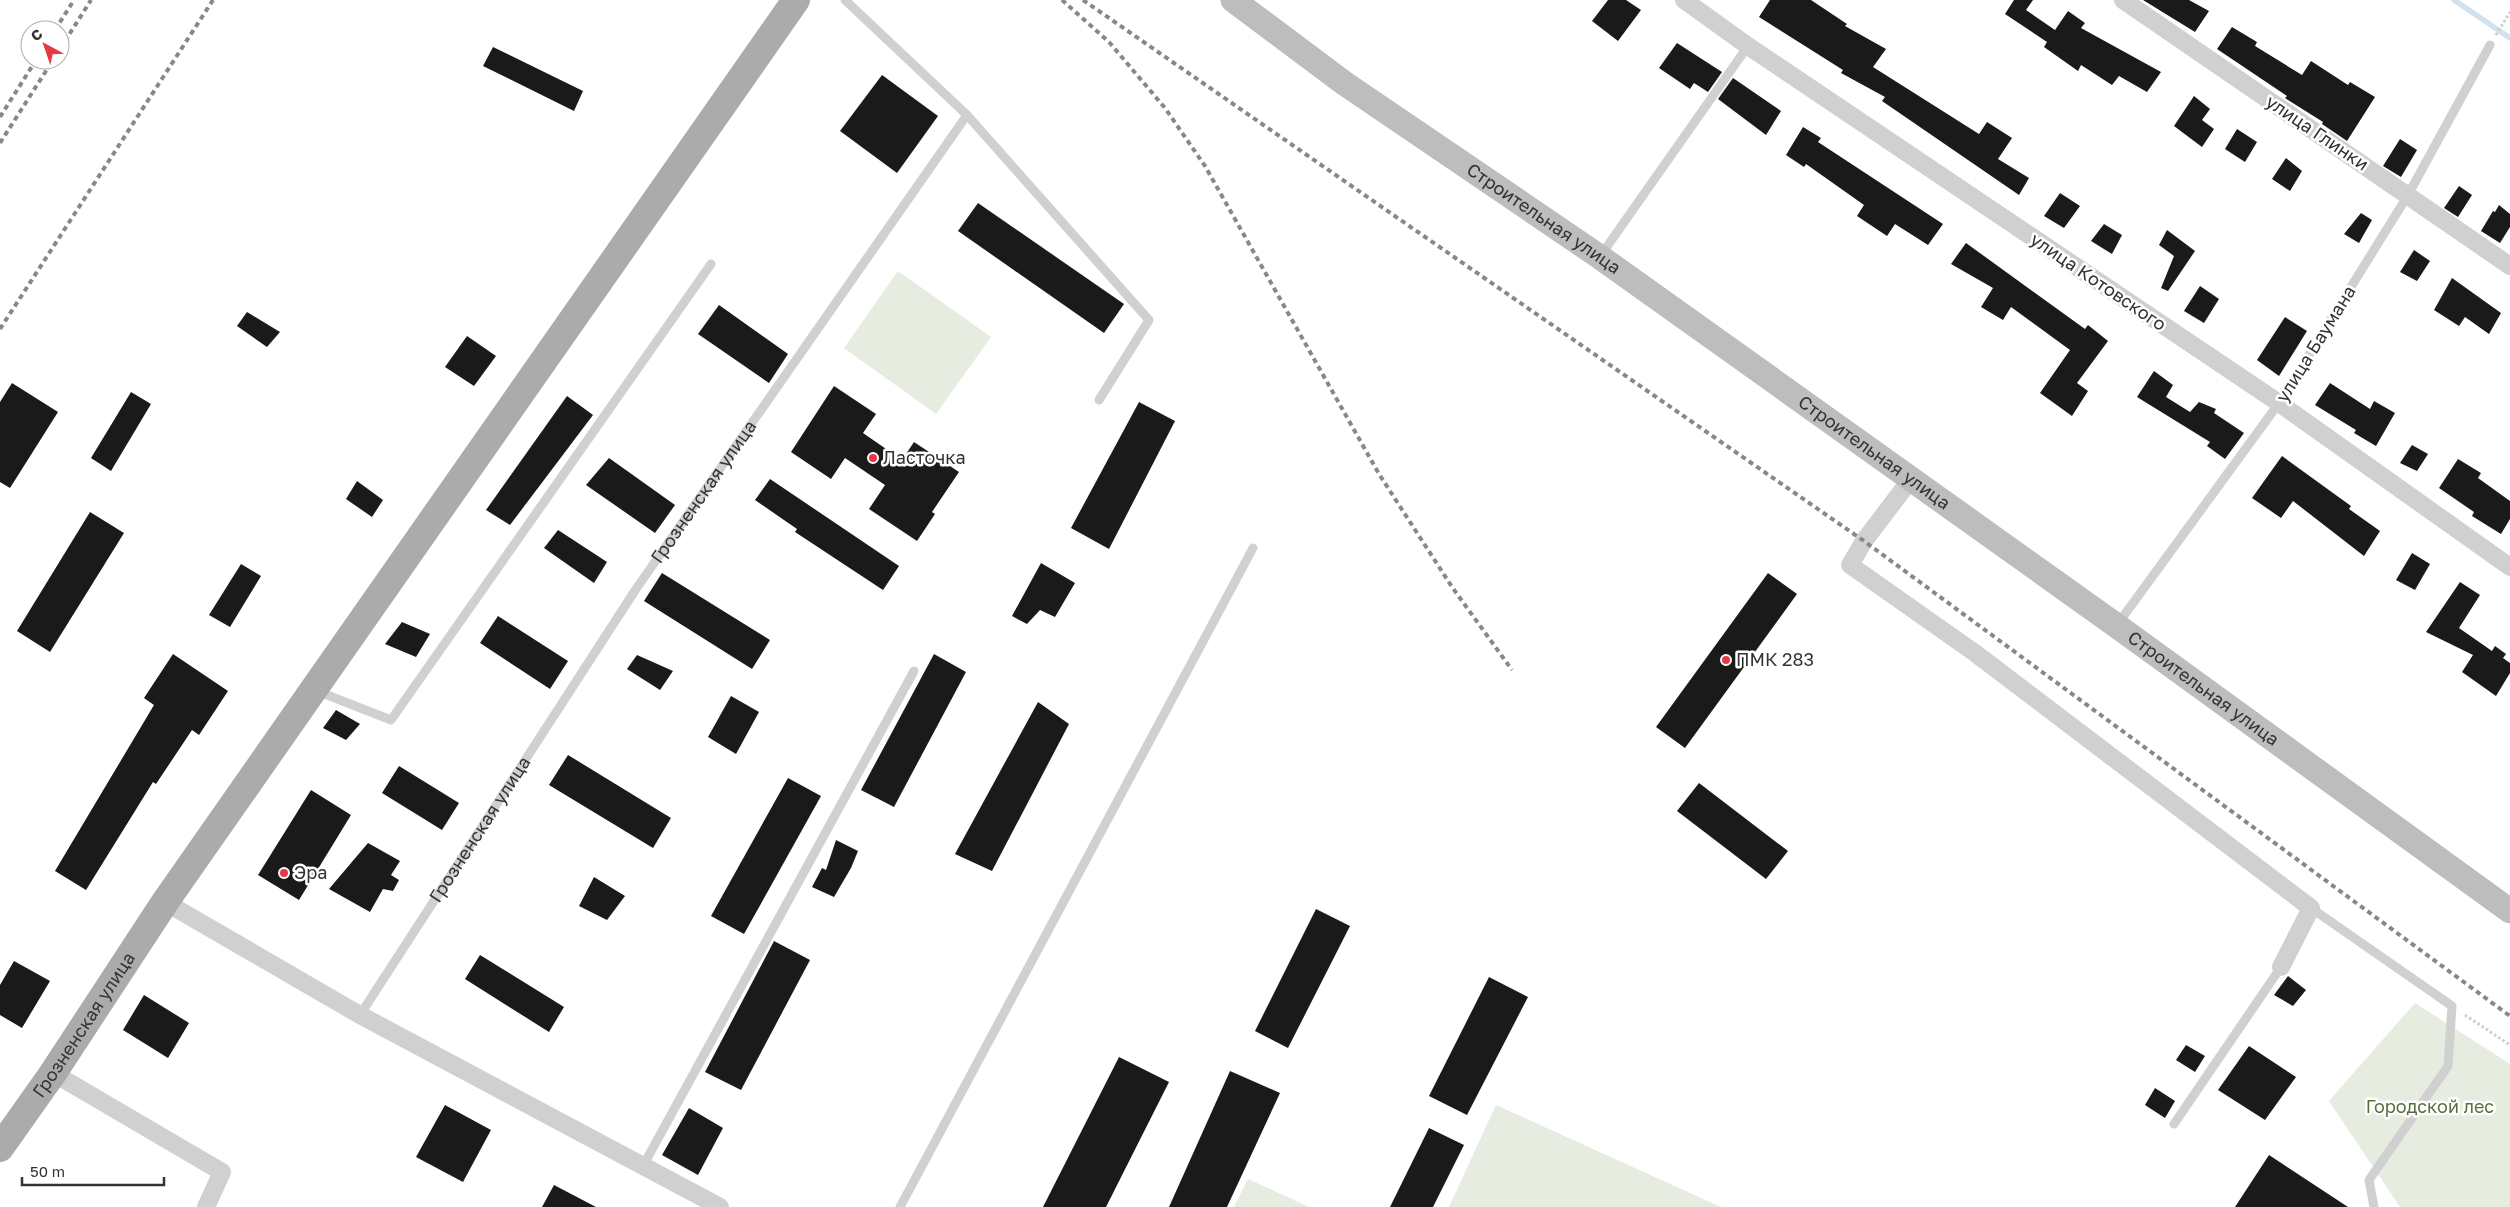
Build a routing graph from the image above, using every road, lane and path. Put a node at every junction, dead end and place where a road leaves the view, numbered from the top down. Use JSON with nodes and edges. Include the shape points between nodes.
{"nodes":[{"id":1,"x":796,"y":0,"type":"edge"},
{"id":2,"x":845,"y":0,"type":"edge"},
{"id":3,"x":1233,"y":0,"type":"edge"},
{"id":4,"x":1684,"y":0,"type":"edge"},
{"id":5,"x":2123,"y":0,"type":"edge"},
{"id":6,"x":2510,"y":12,"type":"edge"},
{"id":7,"x":2490,"y":45,"type":"joint"},
{"id":8,"x":1748,"y":46,"type":"junction"},
{"id":9,"x":967,"y":115,"type":"junction"},
{"id":10,"x":2408,"y":195,"type":"junction"},
{"id":11,"x":1600,"y":257,"type":"junction"},
{"id":12,"x":711,"y":264,"type":"dead end"},
{"id":13,"x":2510,"y":266,"type":"edge"},
{"id":14,"x":1099,"y":400,"type":"dead end"},
{"id":15,"x":2279,"y":403,"type":"junction"},
{"id":16,"x":1911,"y":479,"type":"junction"},
{"id":17,"x":1253,"y":548,"type":"dead end"},
{"id":18,"x":2510,"y":567,"type":"edge"},
{"id":19,"x":2117,"y":626,"type":"junction"},
{"id":20,"x":914,"y":671,"type":"dead end"},
{"id":21,"x":314,"y":690,"type":"junction"},
{"id":22,"x":165,"y":902,"type":"junction"},
{"id":23,"x":2311,"y":908,"type":"junction"},
{"id":24,"x":2510,"y":911,"type":"edge"},
{"id":25,"x":2280,"y":967,"type":"joint"},
{"id":26,"x":2452,"y":1006,"type":"junction"},
{"id":27,"x":360,"y":1015,"type":"junction"},
{"id":28,"x":2510,"y":1045,"type":"edge"},
{"id":29,"x":53,"y":1074,"type":"junction"},
{"id":30,"x":2174,"y":1124,"type":"dead end"},
{"id":31,"x":0,"y":1148,"type":"edge"},
{"id":32,"x":643,"y":1166,"type":"junction"},
{"id":33,"x":206,"y":1207,"type":"edge"},
{"id":34,"x":720,"y":1207,"type":"edge"},
{"id":35,"x":900,"y":1207,"type":"edge"},
{"id":36,"x":2374,"y":1207,"type":"edge"}],
"edges":[{"from":1,"to":21,"type":"main road","name":"Грозненская улица"},
{"from":2,"to":9,"type":"lane"},
{"from":3,"to":11,"type":"street","name":"Строительная улица","via":[[1344,83]]},
{"from":4,"to":8,"type":"street","name":"улица Котовского"},
{"from":5,"to":10,"type":"street","name":"улица Глинки"},
{"from":6,"to":7,"type":"path"},
{"from":7,"to":10,"type":"lane","name":"улица Баумана"},
{"from":8,"to":11,"type":"lane"},
{"from":8,"to":15,"type":"street","name":"улица Котовского"},
{"from":9,"to":14,"type":"lane","via":[[1149,320]]},
{"from":9,"to":27,"type":"lane","name":"Грозненская улица","via":[[636,589]]},
{"from":10,"to":13,"type":"street","name":"улица Глинки"},
{"from":10,"to":15,"type":"lane","name":"улица Баумана"},
{"from":11,"to":16,"type":"street","name":"Строительная улица"},
{"from":12,"to":21,"type":"lane","via":[[391,720]]},
{"from":15,"to":18,"type":"street","name":"улица Котовского"},
{"from":15,"to":19,"type":"lane","name":"улица Баумана"},
{"from":16,"to":19,"type":"street","name":"Строительная улица"},
{"from":16,"to":23,"type":"street","via":[[1864,540],[1850,565],[1975,654]]},
{"from":17,"to":35,"type":"lane"},
{"from":19,"to":24,"type":"street","name":"Строительная улица"},
{"from":20,"to":32,"type":"lane"},
{"from":21,"to":22,"type":"main road","name":"Грозненская улица"},
{"from":22,"to":27,"type":"street"},
{"from":22,"to":29,"type":"main road","name":"Грозненская улица"},
{"from":23,"to":25,"type":"street"},
{"from":23,"to":26,"type":"lane"},
{"from":25,"to":30,"type":"lane"},
{"from":26,"to":28,"type":"path"},
{"from":26,"to":36,"type":"lane","via":[[2448,1066],[2369,1180]]},
{"from":27,"to":32,"type":"street"},
{"from":29,"to":31,"type":"main road","name":"Грозненская улица"},
{"from":29,"to":33,"type":"street","via":[[222,1172]]},
{"from":32,"to":34,"type":"street"}]}
